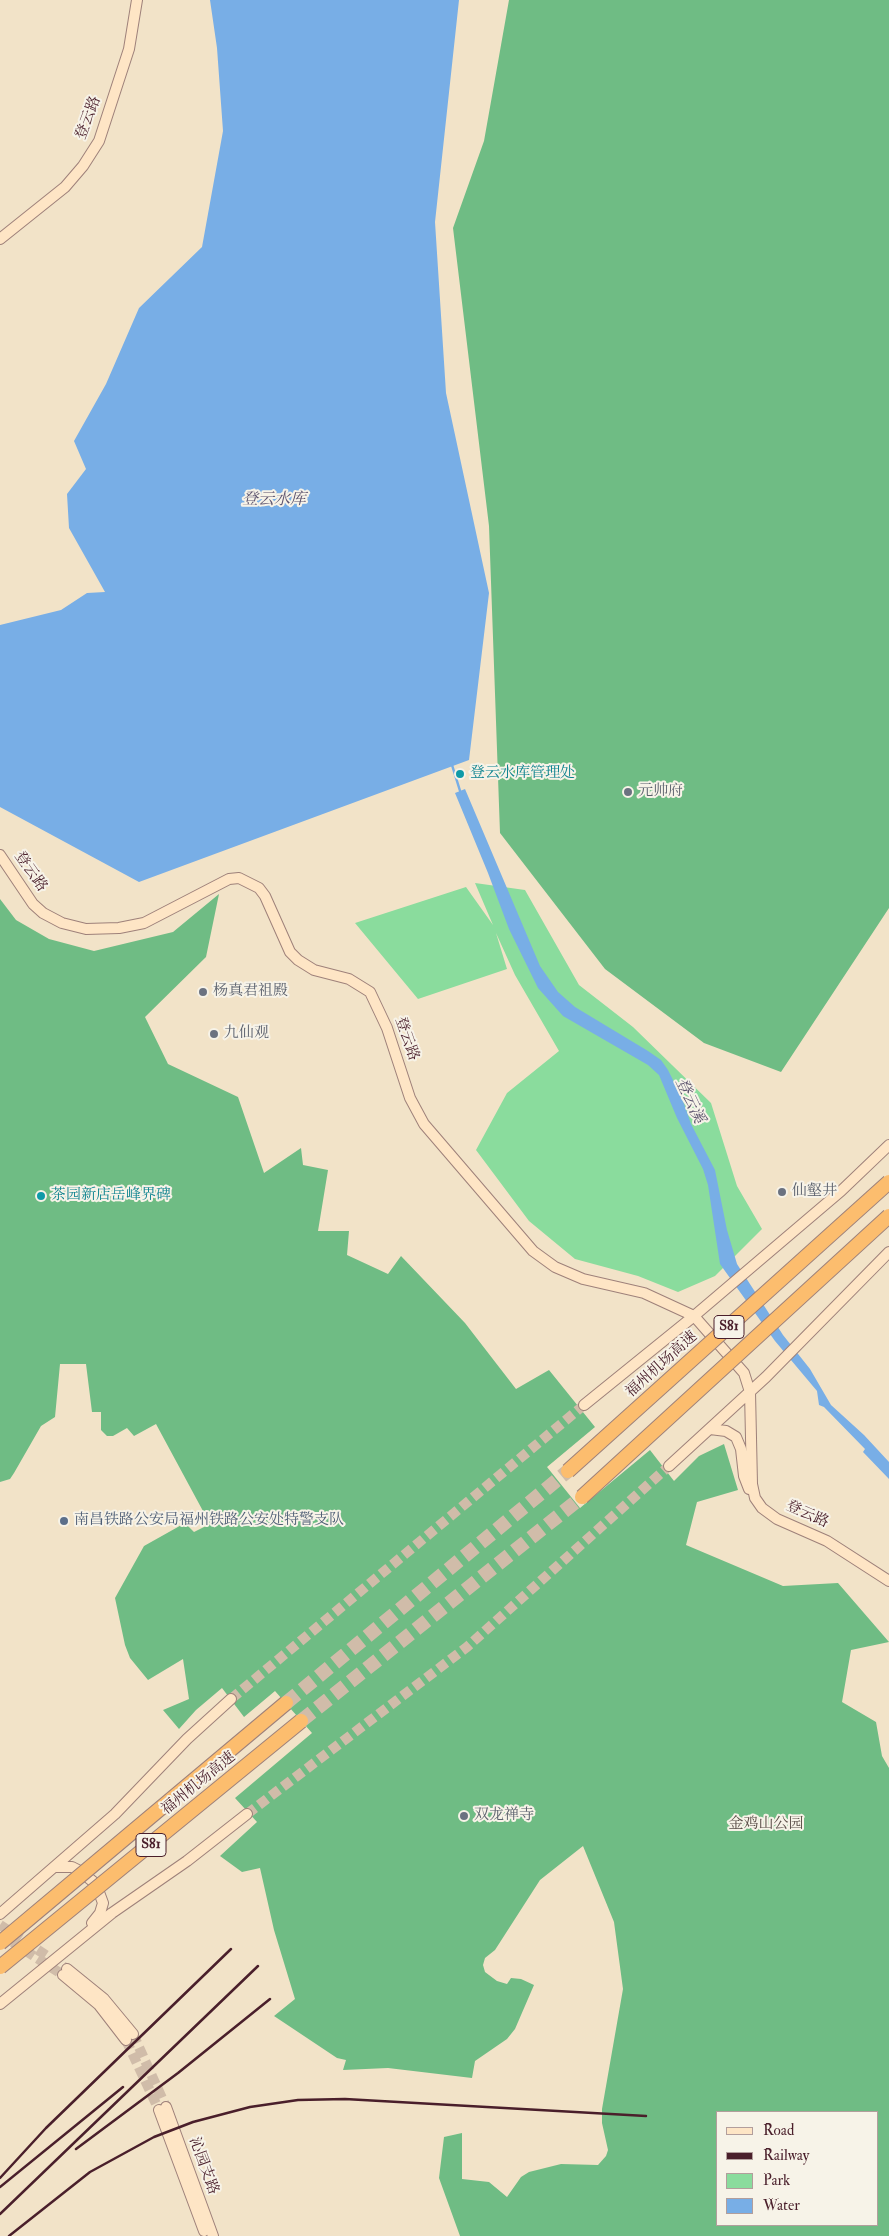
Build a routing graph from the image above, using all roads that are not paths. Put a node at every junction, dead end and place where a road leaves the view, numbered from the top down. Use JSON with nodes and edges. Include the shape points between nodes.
{"nodes":[{"id":1,"x":137,"y":0,"type":"edge"},
{"id":2,"x":0,"y":239,"type":"edge"},
{"id":3,"x":0,"y":855,"type":"edge"},
{"id":4,"x":889,"y":1145,"type":"edge"},
{"id":5,"x":889,"y":1182,"type":"edge"},
{"id":6,"x":889,"y":1216,"type":"edge"},
{"id":7,"x":889,"y":1252,"type":"edge"},
{"id":8,"x":694,"y":1316,"type":"junction"},
{"id":9,"x":750,"y":1392,"type":"junction"},
{"id":10,"x":584,"y":1405,"type":"tunnel mouth"},
{"id":11,"x":710,"y":1429,"type":"junction"},
{"id":12,"x":669,"y":1466,"type":"tunnel mouth"},
{"id":13,"x":568,"y":1471,"type":"tunnel mouth"},
{"id":14,"x":748,"y":1487,"type":"junction"},
{"id":15,"x":582,"y":1497,"type":"tunnel mouth"},
{"id":16,"x":755,"y":1498,"type":"junction"},
{"id":17,"x":889,"y":1581,"type":"edge"},
{"id":18,"x":230,"y":1699,"type":"tunnel mouth"},
{"id":19,"x":286,"y":1703,"type":"tunnel mouth"},
{"id":20,"x":301,"y":1721,"type":"tunnel mouth"},
{"id":21,"x":247,"y":1814,"type":"tunnel mouth"},
{"id":22,"x":55,"y":1867,"type":"junction"},
{"id":23,"x":1,"y":1911,"type":"edge"},
{"id":24,"x":80,"y":1938,"type":"junction"},
{"id":25,"x":0,"y":1943,"type":"edge"},
{"id":26,"x":0,"y":1967,"type":"edge"},
{"id":27,"x":65,"y":1972,"type":"tunnel mouth"},
{"id":28,"x":0,"y":2004,"type":"edge"},
{"id":29,"x":129,"y":2037,"type":"tunnel mouth"},
{"id":30,"x":206,"y":2236,"type":"edge"},
{"id":31,"x":213,"y":2236,"type":"edge"}],
"edges":[{"from":1,"to":2,"type":"street","name":"登云路","via":[[129,49],[99,141],[65,187]]},
{"from":3,"to":8,"type":"street","name":"登云路","via":[[33,904],[43,913],[62,923],[86,929],[144,923],[229,879],[239,878],[254,884],[265,896],[290,952],[298,960],[314,970],[350,979],[370,992],[421,1120],[532,1251],[555,1267],[583,1279],[644,1293]]},
{"from":4,"to":8,"type":"street","via":[[842,1190]]},
{"from":5,"to":13,"type":"highway","name":"福州机场高速","number":"S81","bridge":true},
{"from":6,"to":15,"type":"highway","number":"S81","bridge":true},
{"from":7,"to":9,"type":"street"},
{"from":8,"to":9,"type":"street","name":"登云路","via":[[744,1374]]},
{"from":8,"to":10,"type":"street"},
{"from":9,"to":11,"type":"street"},
{"from":9,"to":14,"type":"street","via":[[746,1419]]},
{"from":9,"to":16,"type":"street","name":"登云路"},
{"from":11,"to":12,"type":"street"},
{"from":11,"to":14,"type":"street","via":[[726,1431],[736,1437]]},
{"from":14,"to":16,"type":"street"},
{"from":16,"to":17,"type":"street","name":"登云路","via":[[772,1516],[827,1541]]},
{"from":18,"to":22,"type":"street","via":[[115,1814]]},
{"from":19,"to":25,"type":"highway","name":"福州机场高速","number":"S81","bridge":true},
{"from":20,"to":26,"type":"highway","name":"福州机场高速","number":"S81","bridge":true},
{"from":21,"to":24,"type":"street"},
{"from":22,"to":23,"type":"street"},
{"from":22,"to":24,"type":"street","via":[[80,1871],[96,1884],[101,1893],[100,1913]]},
{"from":24,"to":28,"type":"street"},
{"from":27,"to":29,"type":"street"},
{"from":30,"to":31,"type":"street","name":"沁园支路","via":[[162,2109]]}]}
